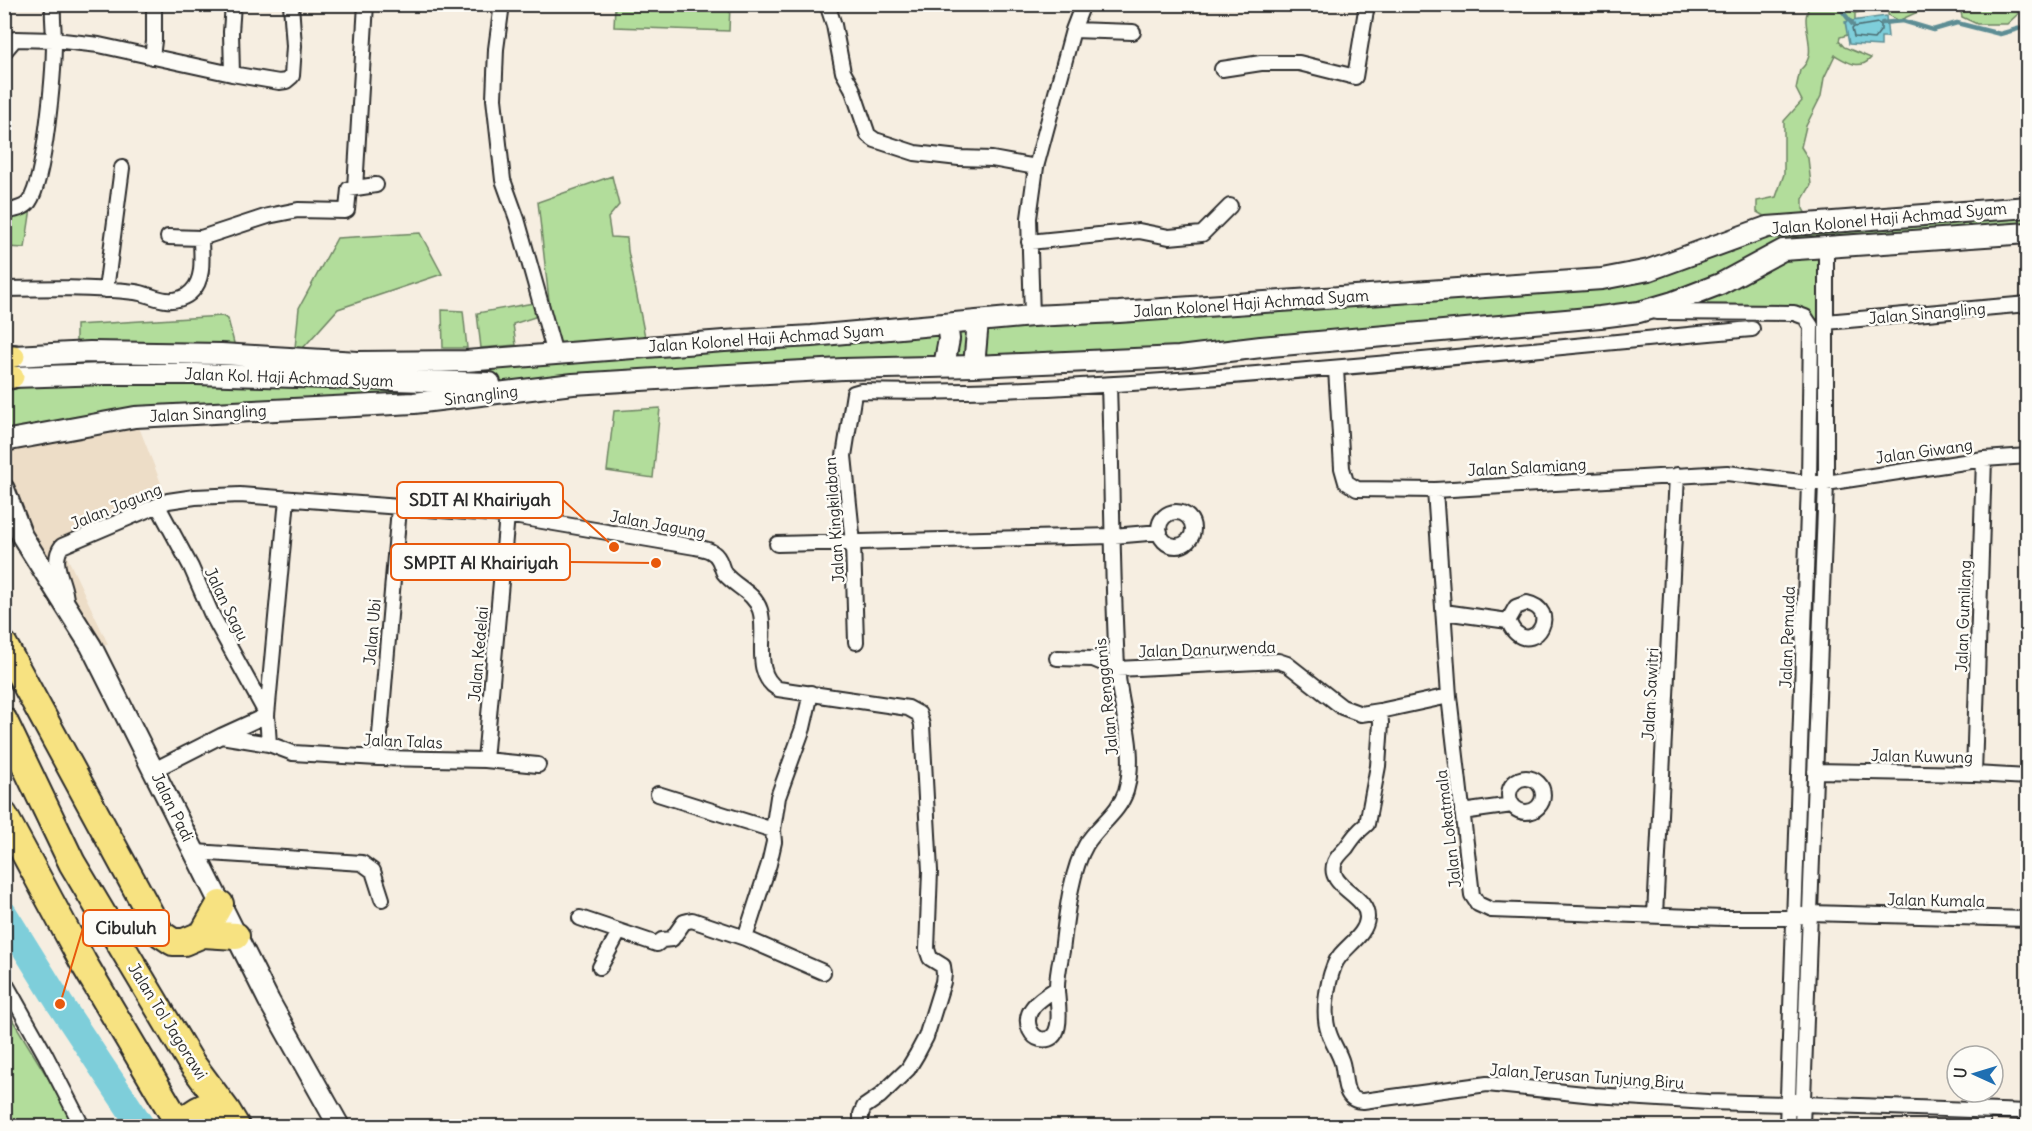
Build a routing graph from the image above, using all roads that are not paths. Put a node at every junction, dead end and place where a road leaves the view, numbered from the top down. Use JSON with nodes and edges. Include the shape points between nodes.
{"nodes":[{"id":1,"x":53,"y":4,"type":"edge"},
{"id":2,"x":154,"y":4,"type":"edge"},
{"id":3,"x":233,"y":4,"type":"edge"},
{"id":4,"x":291,"y":4,"type":"edge"},
{"id":5,"x":366,"y":4,"type":"edge"},
{"id":6,"x":502,"y":4,"type":"edge"},
{"id":7,"x":827,"y":4,"type":"edge"},
{"id":8,"x":1083,"y":4,"type":"edge"},
{"id":9,"x":1366,"y":4,"type":"edge"},
{"id":10,"x":1072,"y":30,"type":"junction"},
{"id":11,"x":1134,"y":32,"type":"dead end"},
{"id":12,"x":54,"y":40,"type":"junction"},
{"id":13,"x":4,"y":52,"type":"edge"},
{"id":14,"x":152,"y":57,"type":"junction"},
{"id":15,"x":1222,"y":69,"type":"dead end"},
{"id":16,"x":232,"y":74,"type":"junction"},
{"id":17,"x":1036,"y":167,"type":"junction"},
{"id":18,"x":122,"y":168,"type":"dead end"},
{"id":19,"x":376,"y":185,"type":"dead end"},
{"id":20,"x":355,"y":188,"type":"junction"},
{"id":21,"x":1230,"y":206,"type":"dead end"},
{"id":22,"x":2026,"y":207,"type":"edge"},
{"id":23,"x":4,"y":212,"type":"edge"},
{"id":24,"x":2027,"y":233,"type":"edge"},
{"id":25,"x":168,"y":237,"type":"dead end"},
{"id":26,"x":201,"y":238,"type":"junction"},
{"id":27,"x":1029,"y":242,"type":"junction"},
{"id":28,"x":1826,"y":248,"type":"junction"},
{"id":29,"x":4,"y":289,"type":"edge"},
{"id":30,"x":106,"y":290,"type":"junction"},
{"id":31,"x":2028,"y":304,"type":"edge"},
{"id":32,"x":1639,"y":312,"type":"junction"},
{"id":33,"x":1032,"y":316,"type":"junction"},
{"id":34,"x":978,"y":321,"type":"junction"},
{"id":35,"x":1826,"y":322,"type":"junction"},
{"id":36,"x":947,"y":324,"type":"junction"},
{"id":37,"x":1752,"y":329,"type":"dead end"},
{"id":38,"x":555,"y":354,"type":"junction"},
{"id":39,"x":9,"y":356,"type":"edge"},
{"id":40,"x":466,"y":362,"type":"junction"},
{"id":41,"x":944,"y":366,"type":"junction"},
{"id":42,"x":974,"y":366,"type":"junction"},
{"id":43,"x":1336,"y":369,"type":"junction"},
{"id":44,"x":9,"y":377,"type":"edge"},
{"id":45,"x":413,"y":382,"type":"junction"},
{"id":46,"x":440,"y":382,"type":"junction"},
{"id":47,"x":573,"y":384,"type":"junction"},
{"id":48,"x":1109,"y":385,"type":"junction"},
{"id":49,"x":414,"y":403,"type":"junction"},
{"id":50,"x":4,"y":441,"type":"edge"},
{"id":51,"x":2028,"y":456,"type":"edge"},
{"id":52,"x":1984,"y":459,"type":"junction"},
{"id":53,"x":1677,"y":475,"type":"junction"},
{"id":54,"x":1809,"y":483,"type":"junction"},
{"id":55,"x":1826,"y":483,"type":"junction"},
{"id":56,"x":4,"y":489,"type":"edge"},
{"id":57,"x":1435,"y":490,"type":"junction"},
{"id":58,"x":287,"y":499,"type":"junction"},
{"id":59,"x":158,"y":506,"type":"junction"},
{"id":60,"x":399,"y":508,"type":"junction"},
{"id":61,"x":507,"y":514,"type":"junction"},
{"id":62,"x":1160,"y":532,"type":"dead end"},
{"id":63,"x":1113,"y":536,"type":"junction"},
{"id":64,"x":853,"y":543,"type":"junction"},
{"id":65,"x":777,"y":544,"type":"dead end"},
{"id":66,"x":65,"y":607,"type":"junction"},
{"id":67,"x":1444,"y":612,"type":"junction"},
{"id":68,"x":1508,"y":621,"type":"dead end"},
{"id":69,"x":856,"y":642,"type":"dead end"},
{"id":70,"x":4,"y":645,"type":"edge"},
{"id":71,"x":1057,"y":658,"type":"dead end"},
{"id":72,"x":1117,"y":669,"type":"junction"},
{"id":73,"x":811,"y":693,"type":"junction"},
{"id":74,"x":1449,"y":696,"type":"junction"},
{"id":75,"x":1380,"y":711,"type":"junction"},
{"id":76,"x":267,"y":716,"type":"junction"},
{"id":77,"x":4,"y":721,"type":"edge"},
{"id":78,"x":221,"y":736,"type":"junction"},
{"id":79,"x":269,"y":744,"type":"junction"},
{"id":80,"x":378,"y":758,"type":"junction"},
{"id":81,"x":485,"y":760,"type":"junction"},
{"id":82,"x":538,"y":765,"type":"dead end"},
{"id":83,"x":154,"y":770,"type":"junction"},
{"id":84,"x":1815,"y":771,"type":"junction"},
{"id":85,"x":1974,"y":774,"type":"junction"},
{"id":86,"x":2028,"y":777,"type":"edge"},
{"id":87,"x":658,"y":794,"type":"dead end"},
{"id":88,"x":1512,"y":805,"type":"dead end"},
{"id":89,"x":1462,"y":812,"type":"junction"},
{"id":90,"x":4,"y":815,"type":"edge"},
{"id":91,"x":773,"y":830,"type":"junction"},
{"id":92,"x":195,"y":852,"type":"junction"},
{"id":93,"x":382,"y":899,"type":"dead end"},
{"id":94,"x":220,"y":904,"type":"junction"},
{"id":95,"x":1810,"y":913,"type":"junction"},
{"id":96,"x":1844,"y":914,"type":"joint"},
{"id":97,"x":1655,"y":915,"type":"junction"},
{"id":98,"x":580,"y":918,"type":"dead end"},
{"id":99,"x":1795,"y":918,"type":"junction"},
{"id":100,"x":2028,"y":919,"type":"edge"},
{"id":101,"x":619,"y":932,"type":"junction"},
{"id":102,"x":203,"y":934,"type":"junction"},
{"id":103,"x":236,"y":936,"type":"junction"},
{"id":104,"x":745,"y":938,"type":"junction"},
{"id":105,"x":600,"y":967,"type":"dead end"},
{"id":106,"x":823,"y":972,"type":"dead end"},
{"id":107,"x":4,"y":981,"type":"edge"},
{"id":108,"x":1056,"y":989,"type":"dead end"},
{"id":109,"x":1796,"y":1104,"type":"junction"},
{"id":110,"x":1983,"y":1110,"type":"junction"},
{"id":111,"x":2028,"y":1112,"type":"edge"},
{"id":112,"x":232,"y":1119,"type":"edge"},
{"id":113,"x":82,"y":1126,"type":"edge"},
{"id":114,"x":180,"y":1126,"type":"edge"},
{"id":115,"x":184,"y":1126,"type":"edge"},
{"id":116,"x":339,"y":1126,"type":"edge"},
{"id":117,"x":861,"y":1126,"type":"edge"},
{"id":118,"x":1787,"y":1126,"type":"edge"},
{"id":119,"x":1802,"y":1126,"type":"edge"},
{"id":120,"x":1983,"y":1126,"type":"edge"}],
"edges":[{"from":1,"to":12,"type":"street"},
{"from":2,"to":14,"type":"street"},
{"from":3,"to":16,"type":"street"},
{"from":4,"to":16,"type":"street","via":[[292,76],[279,82]]},
{"from":5,"to":20,"type":"street"},
{"from":6,"to":38,"type":"street","via":[[494,99],[503,180]]},
{"from":7,"to":17,"type":"street","via":[[843,72],[868,135],[915,153]]},
{"from":8,"to":10,"type":"street"},
{"from":9,"to":15,"type":"street","via":[[1355,76],[1299,63]]},
{"from":10,"to":11,"type":"street"},
{"from":10,"to":17,"type":"street"},
{"from":12,"to":13,"type":"street","via":[[15,39]]},
{"from":12,"to":14,"type":"street"},
{"from":12,"to":23,"type":"street","via":[[46,134],[35,192],[22,208]]},
{"from":14,"to":16,"type":"street"},
{"from":17,"to":27,"type":"street"},
{"from":18,"to":30,"type":"street"},
{"from":19,"to":20,"type":"street"},
{"from":20,"to":26,"type":"street","via":[[348,190],[345,211],[298,210]]},
{"from":21,"to":27,"type":"street","via":[[1202,234],[1169,237],[1139,231]]},
{"from":22,"to":24,"type":"main road"},
{"from":22,"to":33,"type":"main road","name":"Jalan Kolonel Haji Achmad Syam","via":[[1767,227],[1668,264],[1606,279]]},
{"from":24,"to":28,"type":"main road","name":"Jalan Kolonel Haji Achmad Syam"},
{"from":25,"to":26,"type":"street"},
{"from":26,"to":30,"type":"street","via":[[201,276],[186,296],[166,300],[137,292]]},
{"from":27,"to":33,"type":"street"},
{"from":28,"to":32,"type":"main road","name":"Jalan Kolonel Haji Achmad Syam","via":[[1783,250],[1720,284]]},
{"from":28,"to":35,"type":"street","name":"Jalan Pemuda"},
{"from":29,"to":30,"type":"street"},
{"from":31,"to":35,"type":"street","name":"Jalan Sinangling"},
{"from":32,"to":42,"type":"main road","name":"Jalan Kolonel Haji Achmad Syam","via":[[1179,357]]},
{"from":32,"to":54,"type":"street","name":"Jalan Pemuda","via":[[1794,313],[1805,317],[1811,326]]},
{"from":33,"to":34,"type":"main road","name":"Jalan Kolonel Haji Achmad Syam"},
{"from":34,"to":36,"type":"main road","name":"Jalan Kolonel Haji Achmad Syam"},
{"from":34,"to":42,"type":"main road"},
{"from":35,"to":55,"type":"street","name":"Jalan Pemuda"},
{"from":36,"to":38,"type":"main road","name":"Jalan Kolonel Haji Achmad Syam"},
{"from":36,"to":41,"type":"main road","via":[[949,339]]},
{"from":37,"to":43,"type":"street"},
{"from":38,"to":40,"type":"main road","name":"Jalan Kolonel Haji Achmad Syam"},
{"from":39,"to":40,"type":"main road","name":"Jalan Kol. Haji Achmad Syam","via":[[90,352]]},
{"from":40,"to":46,"type":"main road"},
{"from":41,"to":42,"type":"main road","name":"Jalan Kolonel Haji Achmad Syam"},
{"from":41,"to":47,"type":"main road","name":"Jalan Kolonel Haji Achmad Syam"},
{"from":43,"to":48,"type":"street"},
{"from":43,"to":57,"type":"street","name":"Jalan Salamiang","via":[[1346,482],[1357,489]]},
{"from":44,"to":45,"type":"main road","name":"Jalan Kol. Haji Achmad Syam","via":[[196,374]]},
{"from":45,"to":46,"type":"main road","name":"Jalan Kol. Haji Achmad Syam"},
{"from":45,"to":49,"type":"main road","name":"Sinangling","via":[[418,390]]},
{"from":46,"to":47,"type":"main road","name":"Jalan Kol. Haji Achmad Syam"},
{"from":46,"to":49,"type":"main road"},
{"from":47,"to":49,"type":"main road","name":"Sinangling"},
{"from":48,"to":63,"type":"street","name":"Jalan Rengganis"},
{"from":48,"to":64,"type":"street","name":"Jalan Kingkilaban","via":[[854,393],[844,456]]},
{"from":49,"to":50,"type":"main road","name":"Jalan Sinangling","via":[[135,417]]},
{"from":51,"to":52,"type":"street","name":"Jalan Giwang"},
{"from":52,"to":55,"type":"street","name":"Jalan Giwang"},
{"from":52,"to":85,"type":"street","name":"Jalan Gumilang"},
{"from":53,"to":54,"type":"street","name":"Jalan Salamiang","via":[[1727,473]]},
{"from":53,"to":57,"type":"street","name":"Jalan Salamiang"},
{"from":53,"to":97,"type":"street","name":"Jalan Sawitri"},
{"from":54,"to":55,"type":"street","name":"Jalan Salamiang"},
{"from":54,"to":99,"type":"street","name":"Jalan Pemuda"},
{"from":55,"to":84,"type":"street","name":"Jalan Pemuda"},
{"from":56,"to":66,"type":"main road","name":"Jalan Padi","via":[[22,536]]},
{"from":57,"to":67,"type":"street","name":"Jalan Lokatmala"},
{"from":58,"to":59,"type":"street","name":"Jalan Jagung","via":[[195,497]]},
{"from":58,"to":60,"type":"street","name":"Jalan Jagung"},
{"from":58,"to":76,"type":"street"},
{"from":59,"to":66,"type":"street","name":"Jalan Jagung","via":[[62,546],[57,561],[66,591]]},
{"from":59,"to":76,"type":"street","name":"Jalan Sagu"},
{"from":60,"to":61,"type":"street","name":"Jalan Jagung"},
{"from":60,"to":80,"type":"street","name":"Jalan Ubi"},
{"from":61,"to":73,"type":"street","name":"Jalan Jagung","via":[[714,553],[724,573],[755,599],[762,620],[761,651],[773,686]]},
{"from":61,"to":81,"type":"street","name":"Jalan Kedelai"},
{"from":62,"to":63,"type":"street"},
{"from":63,"to":64,"type":"street"},
{"from":63,"to":72,"type":"street","name":"Jalan Rengganis"},
{"from":64,"to":65,"type":"street"},
{"from":64,"to":69,"type":"street","name":"Jalan Kingkilaban"},
{"from":66,"to":83,"type":"main road","name":"Jalan Padi","via":[[91,646]]},
{"from":67,"to":68,"type":"street"},
{"from":67,"to":74,"type":"street","name":"Jalan Lokatmala"},
{"from":70,"to":102,"type":"highway","via":[[161,934],[173,942]]},
{"from":71,"to":72,"type":"street","name":"Jalan Danurwenda","via":[[1093,659]]},
{"from":72,"to":75,"type":"street","name":"Jalan Danurwenda","via":[[1278,661],[1342,707],[1361,714]]},
{"from":72,"to":108,"type":"street","name":"Jalan Rengganis","via":[[1130,742],[1126,790],[1116,809],[1093,834],[1077,865]]},
{"from":73,"to":91,"type":"street","via":[[778,797]]},
{"from":73,"to":117,"type":"street","name":"Jalan Jagung","via":[[908,708],[919,714],[922,725],[930,871],[927,949],[930,958],[943,966],[945,974],[926,1037],[908,1069],[864,1107]]},
{"from":74,"to":75,"type":"street","name":"Jalan Danurwenda"},
{"from":74,"to":89,"type":"street","name":"Jalan Lokatmala"},
{"from":75,"to":109,"type":"street","name":"Jalan Terusan Tunjung Biru","via":[[1378,760],[1367,824],[1354,834],[1334,868],[1341,884],[1367,914],[1363,930],[1337,960],[1326,999],[1328,1032],[1342,1061],[1351,1098],[1357,1101],[1487,1084],[1640,1098]]},
{"from":76,"to":78,"type":"street"},
{"from":76,"to":79,"type":"street"},
{"from":77,"to":112,"type":"highway","name":"Jalan Tol Jagorawi","via":[[72,863],[190,1061]]},
{"from":78,"to":79,"type":"street","name":"Jalan Talas"},
{"from":78,"to":83,"type":"street"},
{"from":79,"to":80,"type":"street","name":"Jalan Talas","via":[[293,753]]},
{"from":80,"to":81,"type":"street","name":"Jalan Talas"},
{"from":81,"to":82,"type":"street","name":"Jalan Talas"},
{"from":83,"to":92,"type":"main road","name":"Jalan Padi"},
{"from":84,"to":85,"type":"street","name":"Jalan Kuwung"},
{"from":84,"to":95,"type":"street","name":"Jalan Pemuda"},
{"from":85,"to":86,"type":"street","name":"Jalan Kuwung"},
{"from":87,"to":91,"type":"street"},
{"from":88,"to":89,"type":"street"},
{"from":89,"to":97,"type":"street","name":"Jalan Lokatmala","via":[[1472,895],[1478,904],[1491,910]]},
{"from":90,"to":114,"type":"highway","via":[[83,962]]},
{"from":91,"to":104,"type":"street","via":[[769,864]]},
{"from":92,"to":93,"type":"street","via":[[362,863],[373,871]]},
{"from":92,"to":94,"type":"main road","name":"Jalan Padi"},
{"from":94,"to":102,"type":"highway"},
{"from":94,"to":103,"type":"main road","name":"Jalan Padi"},
{"from":95,"to":96,"type":"street","name":"Jalan Lokatmala"},
{"from":95,"to":99,"type":"street","name":"Jalan Lokatmala"},
{"from":95,"to":109,"type":"street","name":"Jalan Pemuda"},
{"from":96,"to":100,"type":"street","name":"Jalan Kumala"},
{"from":97,"to":99,"type":"street","name":"Jalan Lokatmala"},
{"from":98,"to":101,"type":"street"},
{"from":99,"to":109,"type":"street","name":"Jalan Pemuda"},
{"from":101,"to":104,"type":"street","via":[[657,944],[675,937],[689,919]]},
{"from":101,"to":105,"type":"street"},
{"from":102,"to":103,"type":"highway"},
{"from":103,"to":116,"type":"main road","name":"Jalan Padi"},
{"from":104,"to":106,"type":"street"},
{"from":107,"to":113,"type":"street"},
{"from":109,"to":110,"type":"street","name":"Jalan Terusan Tunjung Biru"},
{"from":109,"to":118,"type":"street","name":"Jalan Pemuda"},
{"from":109,"to":119,"type":"street","name":"Jalan Pemuda"},
{"from":110,"to":111,"type":"street","name":"Jalan Terusan Tunjung Biru"},
{"from":110,"to":120,"type":"street"},
{"from":112,"to":115,"type":"highway","via":[[216,1105],[206,1106],[187,1118]]}]}
